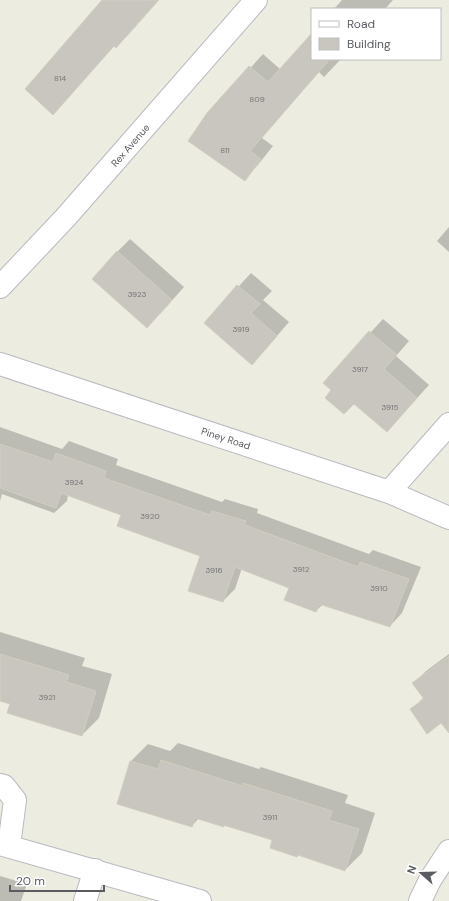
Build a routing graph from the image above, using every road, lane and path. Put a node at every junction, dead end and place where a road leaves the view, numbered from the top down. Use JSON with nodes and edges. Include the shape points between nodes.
{"nodes":[{"id":1,"x":256,"y":0,"type":"edge"},
{"id":2,"x":0,"y":287,"type":"edge"},
{"id":3,"x":0,"y":364,"type":"edge"},
{"id":4,"x":449,"y":424,"type":"edge"},
{"id":5,"x":389,"y":492,"type":"junction"},
{"id":6,"x":449,"y":518,"type":"edge"},
{"id":7,"x":0,"y":785,"type":"edge"},
{"id":8,"x":4,"y":845,"type":"edge"},
{"id":9,"x":449,"y":851,"type":"edge"},
{"id":10,"x":95,"y":870,"type":"junction"},
{"id":11,"x":86,"y":901,"type":"edge"},
{"id":12,"x":200,"y":901,"type":"edge"},
{"id":13,"x":420,"y":901,"type":"edge"}],
"edges":[{"from":1,"to":2,"type":"street","name":"Rex Avenue","via":[[66,218]]},
{"from":3,"to":5,"type":"street","name":"Piney Road"},
{"from":4,"to":5,"type":"street"},
{"from":5,"to":6,"type":"street","name":"Piney Road"},
{"from":7,"to":8,"type":"street","via":[[4,786],[15,800]]},
{"from":8,"to":10,"type":"street"},
{"from":9,"to":13,"type":"street"},
{"from":10,"to":11,"type":"street"},
{"from":10,"to":12,"type":"street"}]}
